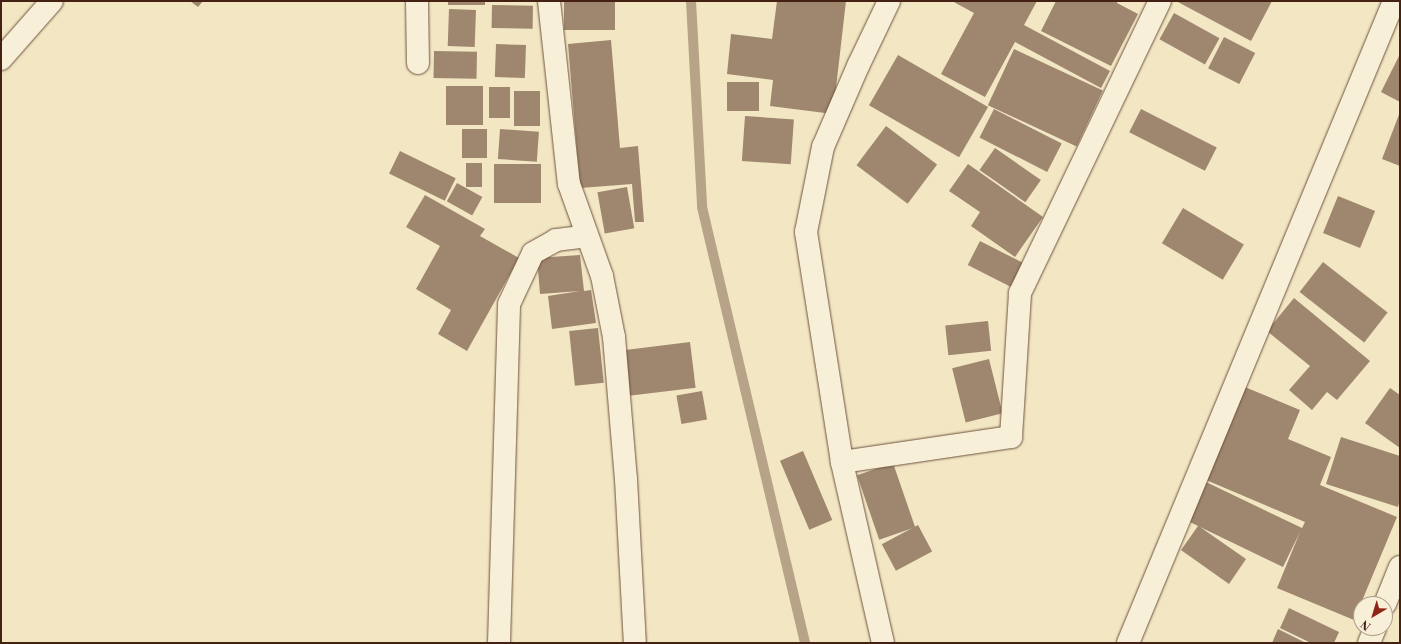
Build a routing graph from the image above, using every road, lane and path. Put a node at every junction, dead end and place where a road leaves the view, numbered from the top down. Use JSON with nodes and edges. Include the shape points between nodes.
{"nodes":[{"id":1,"x":52,"y":1,"type":"edge"},
{"id":2,"x":417,"y":1,"type":"edge"},
{"id":3,"x":549,"y":1,"type":"edge"},
{"id":4,"x":889,"y":1,"type":"edge"},
{"id":5,"x":1160,"y":1,"type":"edge"},
{"id":6,"x":1394,"y":1,"type":"edge"},
{"id":7,"x":1,"y":59,"type":"edge"},
{"id":8,"x":418,"y":63,"type":"dead end"},
{"id":9,"x":586,"y":236,"type":"junction"},
{"id":10,"x":842,"y":462,"type":"junction"},
{"id":11,"x":1400,"y":566,"type":"edge"},
{"id":12,"x":1388,"y":596,"type":"edge"},
{"id":13,"x":499,"y":643,"type":"edge"},
{"id":14,"x":635,"y":643,"type":"edge"},
{"id":15,"x":883,"y":643,"type":"edge"},
{"id":16,"x":1128,"y":643,"type":"edge"}],
"edges":[{"from":1,"to":7,"type":"street"},
{"from":2,"to":8,"type":"street"},
{"from":3,"to":9,"type":"street","via":[[569,184]]},
{"from":4,"to":10,"type":"street","via":[[823,147],[806,232]]},
{"from":5,"to":10,"type":"street","via":[[1020,293],[1011,437]]},
{"from":6,"to":16,"type":"street"},
{"from":9,"to":13,"type":"street","via":[[556,240],[533,253],[509,304]]},
{"from":9,"to":14,"type":"street","via":[[602,276],[614,337],[626,479]]},
{"from":10,"to":15,"type":"street"},
{"from":11,"to":12,"type":"street"}]}
